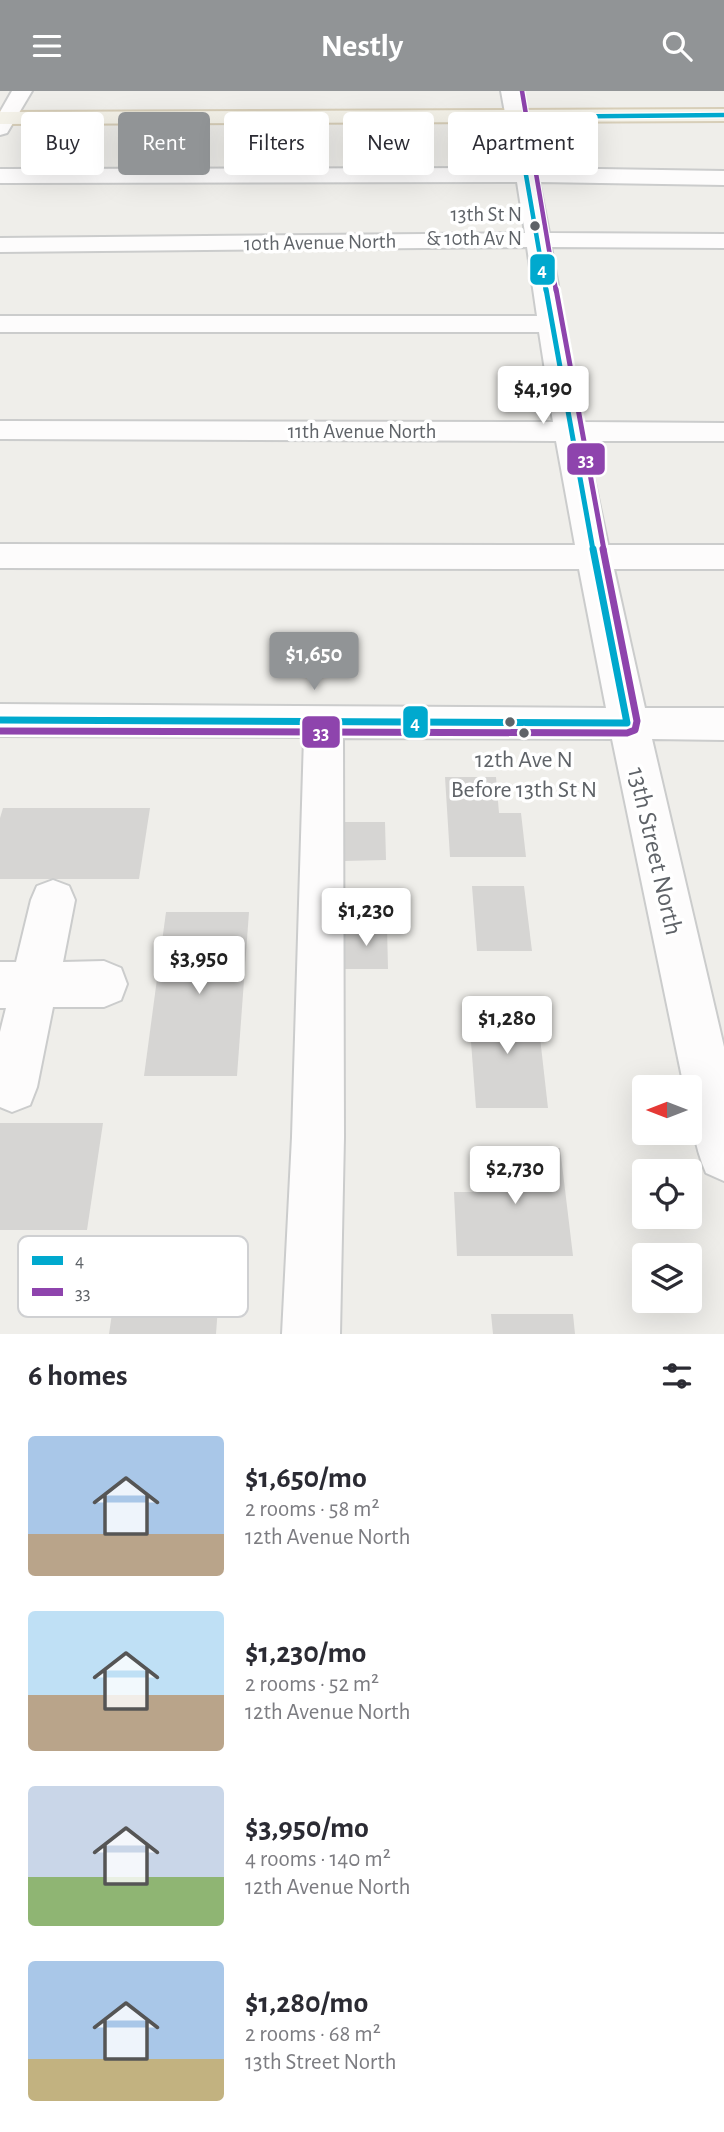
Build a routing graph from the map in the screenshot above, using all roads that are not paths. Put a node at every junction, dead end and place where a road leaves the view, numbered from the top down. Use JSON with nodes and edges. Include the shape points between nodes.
{"nodes":[{"id":1,"x":22,"y":91,"type":"edge"},
{"id":2,"x":513,"y":104,"type":"edge"},
{"id":3,"x":724,"y":115,"type":"edge"},
{"id":4,"x":2,"y":122,"type":"edge"},
{"id":5,"x":527,"y":175,"type":"junction"},
{"id":6,"x":0,"y":176,"type":"edge"},
{"id":7,"x":724,"y":178,"type":"edge"},
{"id":8,"x":539,"y":240,"type":"junction"},
{"id":9,"x":724,"y":241,"type":"edge"},
{"id":10,"x":0,"y":245,"type":"edge"},
{"id":11,"x":0,"y":324,"type":"edge"},
{"id":12,"x":552,"y":324,"type":"junction"},
{"id":13,"x":0,"y":430,"type":"edge"},
{"id":14,"x":570,"y":431,"type":"junction"},
{"id":15,"x":724,"y":432,"type":"edge"},
{"id":16,"x":0,"y":557,"type":"edge"},
{"id":17,"x":594,"y":557,"type":"junction"},
{"id":18,"x":724,"y":557,"type":"edge"},
{"id":19,"x":0,"y":720,"type":"edge"},
{"id":20,"x":324,"y":722,"type":"junction"},
{"id":21,"x":627,"y":723,"type":"junction"},
{"id":22,"x":724,"y":724,"type":"edge"},
{"id":23,"x":52,"y":900,"type":"dead end"},
{"id":24,"x":104,"y":984,"type":"dead end"},
{"id":25,"x":17,"y":985,"type":"edge"},
{"id":26,"x":12,"y":1087,"type":"dead end"},
{"id":27,"x":724,"y":1155,"type":"edge"},
{"id":28,"x":311,"y":1334,"type":"edge"}],
"edges":[{"from":1,"to":4,"type":"street"},
{"from":2,"to":3,"type":"main road"},
{"from":2,"to":4,"type":"main road"},
{"from":5,"to":6,"type":"street"},
{"from":5,"to":7,"type":"street"},
{"from":5,"to":8,"type":"street","name":"13th Street North"},
{"from":8,"to":9,"type":"street","name":"10th Avenue North"},
{"from":8,"to":10,"type":"street","name":"10th Avenue North"},
{"from":8,"to":12,"type":"street","name":"13th Street North"},
{"from":11,"to":12,"type":"street"},
{"from":12,"to":14,"type":"street","name":"13th Street North"},
{"from":13,"to":14,"type":"street","name":"11th Avenue North"},
{"from":14,"to":15,"type":"street","name":"11th Avenue North"},
{"from":14,"to":17,"type":"street","name":"13th Street North"},
{"from":16,"to":17,"type":"street"},
{"from":17,"to":18,"type":"street"},
{"from":17,"to":21,"type":"street","name":"13th Street North"},
{"from":19,"to":20,"type":"street"},
{"from":20,"to":21,"type":"street"},
{"from":20,"to":28,"type":"street"},
{"from":21,"to":22,"type":"street"},
{"from":21,"to":27,"type":"street","name":"13th Street North"},
{"from":23,"to":25,"type":"street"},
{"from":24,"to":25,"type":"street"},
{"from":25,"to":26,"type":"street"}]}
